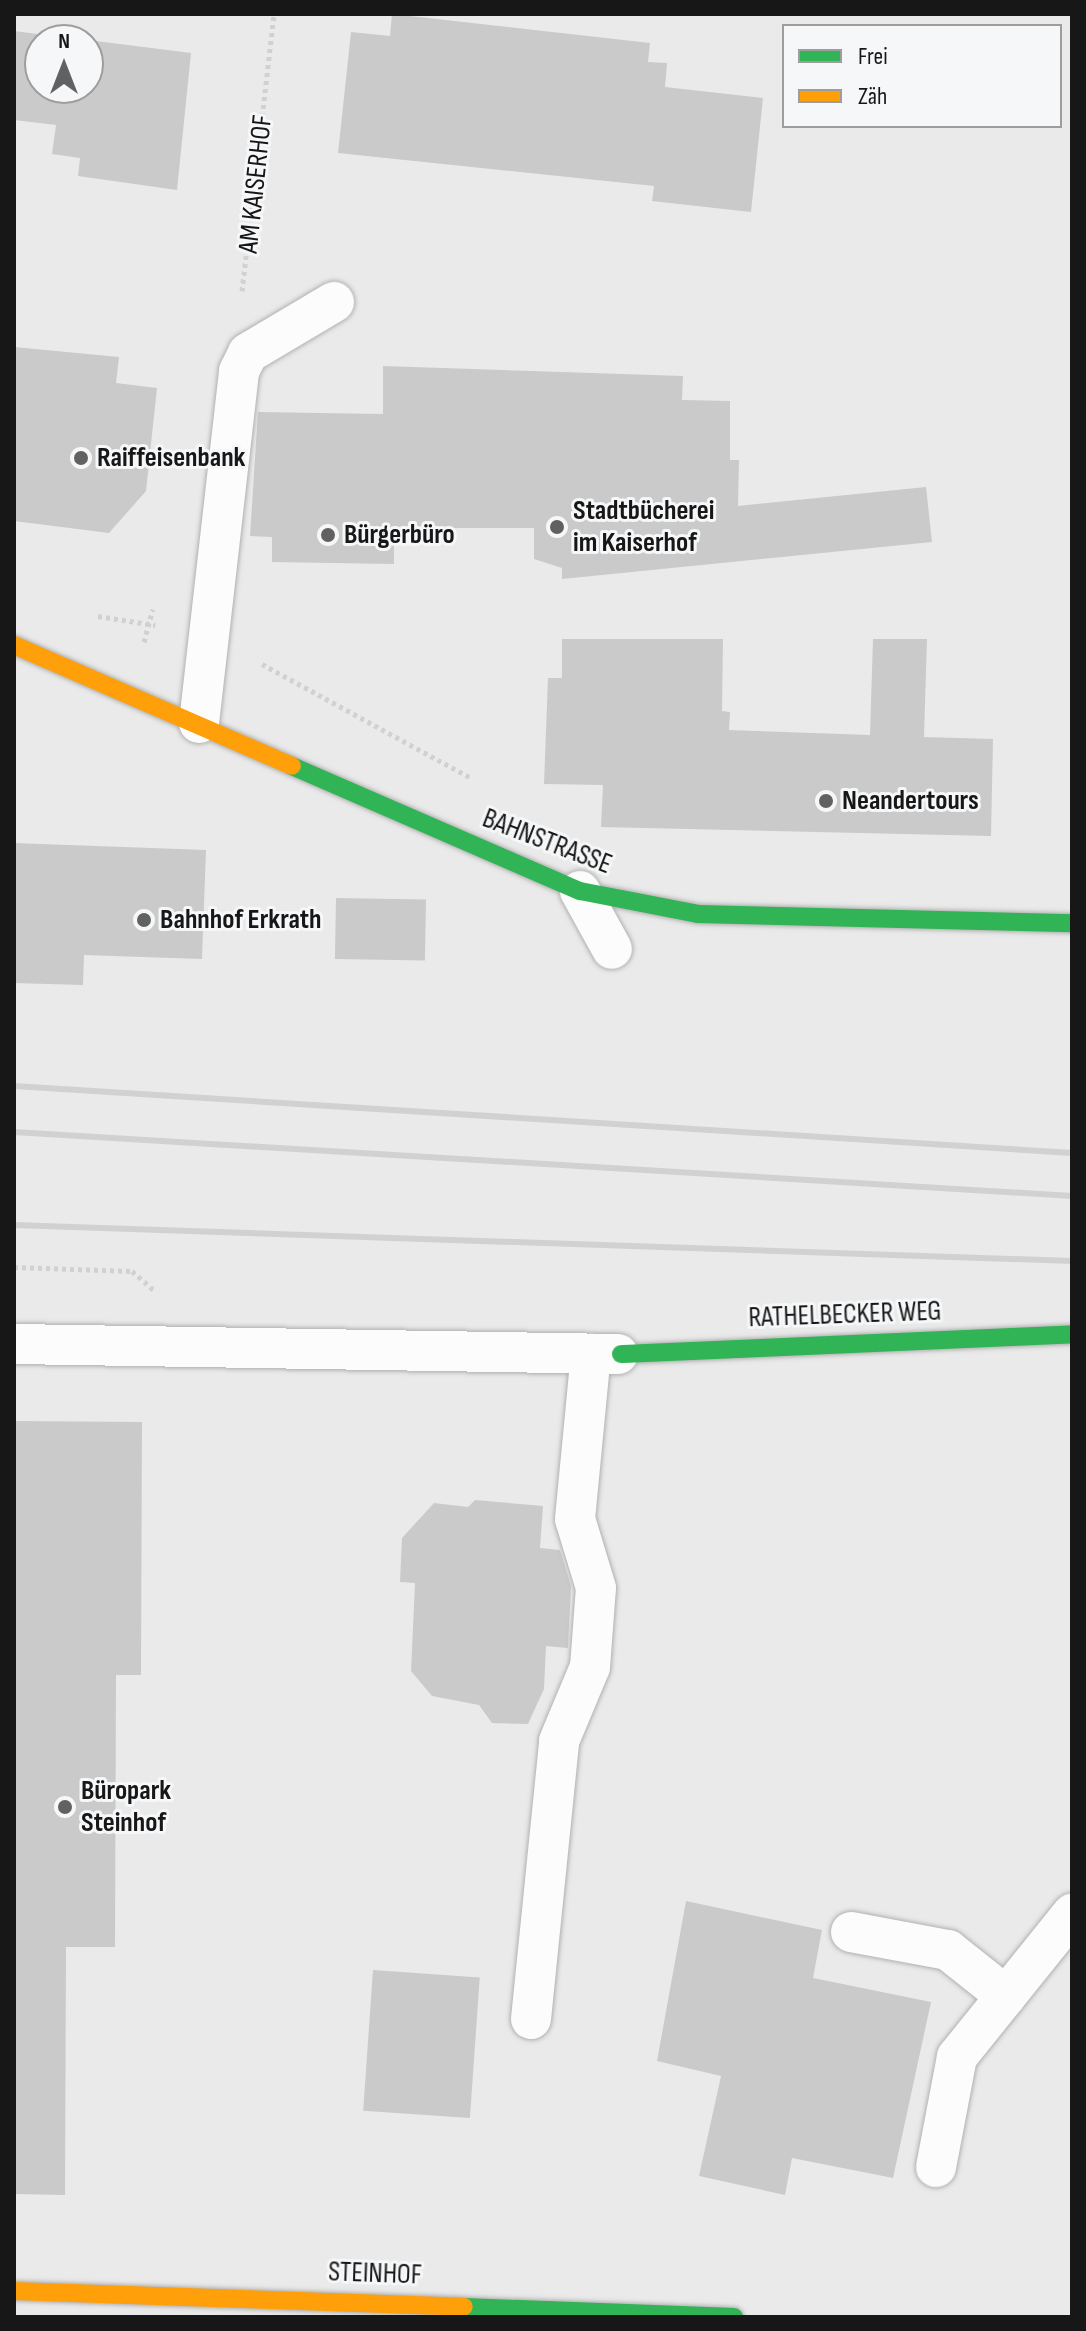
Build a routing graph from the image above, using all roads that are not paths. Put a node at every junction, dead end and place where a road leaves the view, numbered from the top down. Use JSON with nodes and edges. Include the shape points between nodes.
{"nodes":[{"id":1,"x":334,"y":302,"type":"dead end"},
{"id":2,"x":14,"y":645,"type":"edge"},
{"id":3,"x":199,"y":723,"type":"junction"},
{"id":4,"x":580,"y":891,"type":"junction"},
{"id":5,"x":1072,"y":923,"type":"edge"},
{"id":6,"x":612,"y":949,"type":"dead end"},
{"id":7,"x":1072,"y":1334,"type":"edge"},
{"id":8,"x":14,"y":1344,"type":"edge"},
{"id":9,"x":606,"y":1354,"type":"junction"},
{"id":10,"x":1072,"y":1914,"type":"edge"},
{"id":11,"x":851,"y":1932,"type":"dead end"},
{"id":12,"x":1006,"y":1996,"type":"junction"},
{"id":13,"x":531,"y":2019,"type":"dead end"},
{"id":14,"x":936,"y":2167,"type":"dead end"},
{"id":15,"x":14,"y":2291,"type":"edge"},
{"id":16,"x":316,"y":2308,"type":"edge"},
{"id":17,"x":734,"y":2317,"type":"edge"}],
"edges":[{"from":1,"to":3,"type":"lane","via":[[248,353],[239,371]]},
{"from":2,"to":3,"type":"street","name":"BAHNSTRASSE"},
{"from":3,"to":4,"type":"street","name":"BAHNSTRASSE"},
{"from":4,"to":5,"type":"street","name":"BAHNSTRASSE","via":[[698,914]]},
{"from":4,"to":6,"type":"lane"},
{"from":7,"to":9,"type":"street","name":"RATHELBECKER WEG"},
{"from":8,"to":9,"type":"lane"},
{"from":9,"to":13,"type":"lane","via":[[575,1519],[596,1588],[590,1667],[559,1741]]},
{"from":10,"to":12,"type":"lane"},
{"from":11,"to":12,"type":"lane","via":[[948,1950]]},
{"from":12,"to":14,"type":"lane","via":[[957,2057]]},
{"from":15,"to":16,"type":"street","name":"STEINHOF"},
{"from":16,"to":17,"type":"street","name":"STEINHOF"}]}
